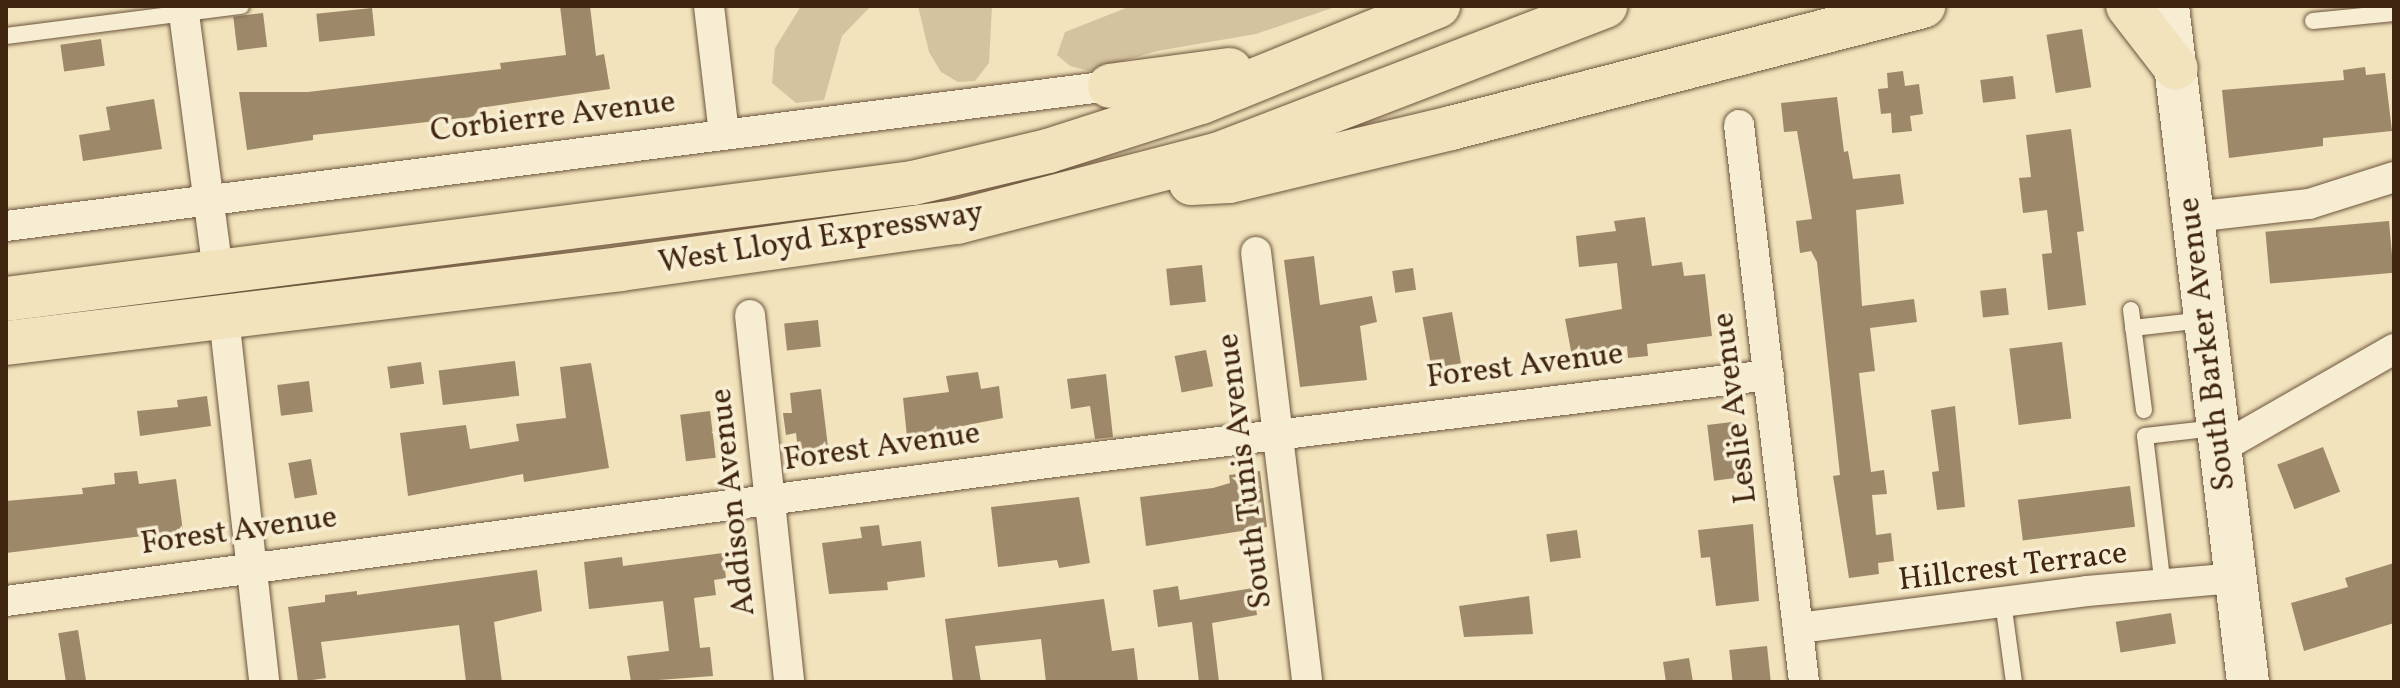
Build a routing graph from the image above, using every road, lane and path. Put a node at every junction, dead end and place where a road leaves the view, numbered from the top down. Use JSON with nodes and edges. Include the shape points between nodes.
{"nodes":[{"id":1,"x":241,"y":6,"type":"edge"},
{"id":2,"x":709,"y":6,"type":"edge"},
{"id":3,"x":1438,"y":6,"type":"edge"},
{"id":4,"x":1605,"y":6,"type":"edge"},
{"id":5,"x":1924,"y":6,"type":"edge"},
{"id":6,"x":2128,"y":6,"type":"edge"},
{"id":7,"x":2168,"y":6,"type":"edge"},
{"id":8,"x":184,"y":10,"type":"edge"},
{"id":9,"x":2394,"y":13,"type":"edge"},
{"id":10,"x":2313,"y":21,"type":"dead end"},
{"id":11,"x":6,"y":36,"type":"edge"},
{"id":12,"x":1307,"y":59,"type":"junction"},
{"id":13,"x":2176,"y":68,"type":"junction"},
{"id":14,"x":1110,"y":86,"type":"joint"},
{"id":15,"x":1739,"y":125,"type":"dead end"},
{"id":16,"x":724,"y":133,"type":"junction"},
{"id":17,"x":2394,"y":177,"type":"edge"},
{"id":18,"x":1105,"y":188,"type":"junction"},
{"id":19,"x":209,"y":199,"type":"junction"},
{"id":20,"x":2193,"y":217,"type":"junction"},
{"id":21,"x":6,"y":226,"type":"edge"},
{"id":22,"x":1256,"y":252,"type":"dead end"},
{"id":23,"x":218,"y":272,"type":"junction"},
{"id":24,"x":6,"y":299,"type":"edge"},
{"id":25,"x":2131,"y":310,"type":"dead end"},
{"id":26,"x":750,"y":315,"type":"dead end"},
{"id":27,"x":224,"y":317,"type":"junction"},
{"id":28,"x":2206,"y":320,"type":"junction"},
{"id":29,"x":2133,"y":328,"type":"junction"},
{"id":30,"x":6,"y":343,"type":"edge"},
{"id":31,"x":2394,"y":349,"type":"edge"},
{"id":32,"x":1769,"y":375,"type":"junction"},
{"id":33,"x":2144,"y":410,"type":"dead end"},
{"id":34,"x":1279,"y":435,"type":"junction"},
{"id":35,"x":2220,"y":438,"type":"junction"},
{"id":36,"x":770,"y":500,"type":"junction"},
{"id":37,"x":250,"y":566,"type":"junction"},
{"id":38,"x":2236,"y":578,"type":"junction"},
{"id":39,"x":2163,"y":587,"type":"junction"},
{"id":40,"x":6,"y":601,"type":"edge"},
{"id":41,"x":2003,"y":602,"type":"junction"},
{"id":42,"x":1799,"y":628,"type":"junction"},
{"id":43,"x":264,"y":682,"type":"edge"},
{"id":44,"x":789,"y":682,"type":"edge"},
{"id":45,"x":1307,"y":682,"type":"edge"},
{"id":46,"x":1804,"y":682,"type":"edge"},
{"id":47,"x":2014,"y":682,"type":"edge"},
{"id":48,"x":2248,"y":682,"type":"edge"}],
"edges":[{"from":1,"to":8,"type":"lane"},
{"from":2,"to":16,"type":"street"},
{"from":3,"to":12,"type":"highway","name":"West Lloyd Expressway"},
{"from":4,"to":18,"type":"highway","name":"West Lloyd Expressway","via":[[1306,124]]},
{"from":5,"to":18,"type":"highway","via":[[1229,181]]},
{"from":6,"to":13,"type":"highway"},
{"from":7,"to":13,"type":"main road","name":"South Barker Avenue"},
{"from":8,"to":11,"type":"lane"},
{"from":8,"to":19,"type":"street"},
{"from":9,"to":10,"type":"lane"},
{"from":12,"to":14,"type":"highway"},
{"from":12,"to":23,"type":"highway","name":"West Lloyd Expressway","via":[[1201,102],[1048,151],[913,183]]},
{"from":13,"to":20,"type":"main road","name":"South Barker Avenue"},
{"from":14,"to":16,"type":"street","name":"Corbierre Avenue"},
{"from":15,"to":32,"type":"street","name":"Leslie Avenue"},
{"from":16,"to":19,"type":"street","name":"Corbierre Avenue"},
{"from":17,"to":20,"type":"street","via":[[2309,204]]},
{"from":18,"to":27,"type":"highway","name":"West Lloyd Expressway","via":[[957,222],[824,243]]},
{"from":19,"to":21,"type":"street","name":"Corbierre Avenue"},
{"from":19,"to":23,"type":"street"},
{"from":20,"to":28,"type":"main road","name":"South Barker Avenue"},
{"from":22,"to":34,"type":"street","name":"South Tunis Avenue"},
{"from":23,"to":24,"type":"highway","name":"West Lloyd Expressway"},
{"from":25,"to":29,"type":"lane"},
{"from":26,"to":36,"type":"street","name":"Addison Avenue"},
{"from":27,"to":30,"type":"highway","name":"West Lloyd Expressway"},
{"from":27,"to":37,"type":"street"},
{"from":28,"to":29,"type":"lane"},
{"from":28,"to":35,"type":"main road","name":"South Barker Avenue"},
{"from":29,"to":33,"type":"lane"},
{"from":31,"to":35,"type":"street"},
{"from":32,"to":34,"type":"street","name":"Forest Avenue"},
{"from":32,"to":42,"type":"street","name":"Leslie Avenue"},
{"from":34,"to":36,"type":"street","name":"Forest Avenue"},
{"from":34,"to":45,"type":"street","name":"South Tunis Avenue"},
{"from":35,"to":38,"type":"main road","name":"South Barker Avenue"},
{"from":35,"to":39,"type":"lane","via":[[2145,436]]},
{"from":36,"to":37,"type":"street","name":"Forest Avenue"},
{"from":36,"to":44,"type":"street","name":"Addison Avenue"},
{"from":37,"to":40,"type":"street","name":"Forest Avenue"},
{"from":37,"to":43,"type":"street"},
{"from":38,"to":39,"type":"street","name":"Hillcrest Terrace"},
{"from":38,"to":48,"type":"main road","name":"South Barker Avenue"},
{"from":39,"to":41,"type":"street","name":"Hillcrest Terrace"},
{"from":41,"to":42,"type":"street","name":"Hillcrest Terrace"},
{"from":41,"to":47,"type":"lane"},
{"from":42,"to":46,"type":"street","name":"Leslie Avenue"}]}
